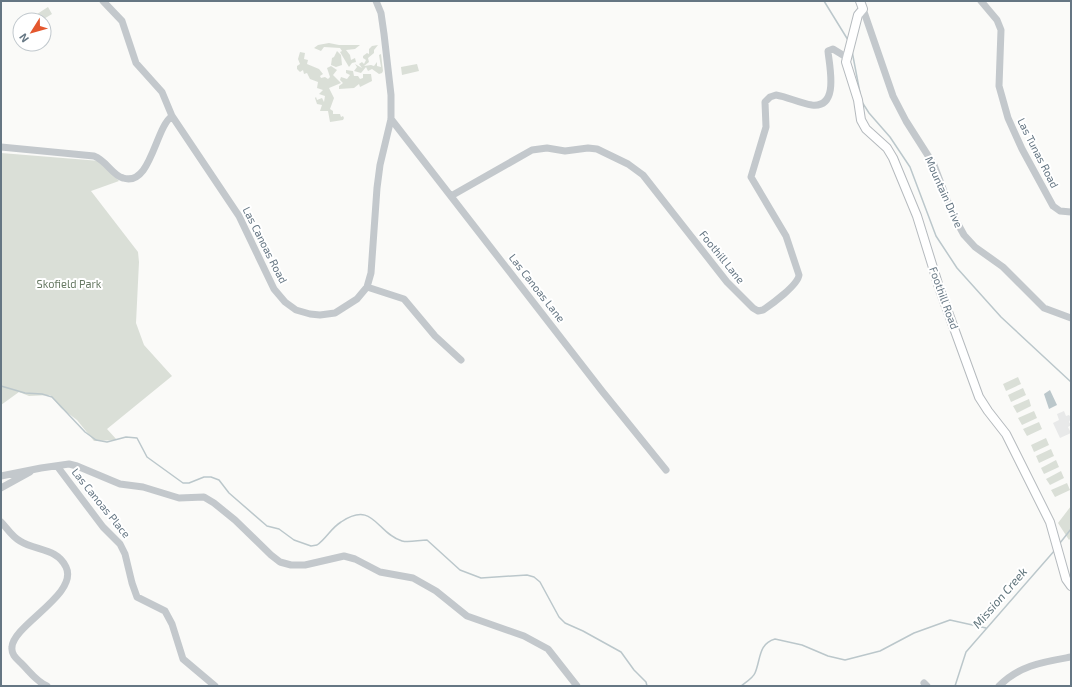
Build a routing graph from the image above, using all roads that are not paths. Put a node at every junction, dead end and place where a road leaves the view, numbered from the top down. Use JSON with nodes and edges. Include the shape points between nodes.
{"nodes":[{"id":1,"x":103,"y":1,"type":"edge"},
{"id":2,"x":376,"y":1,"type":"edge"},
{"id":3,"x":982,"y":1,"type":"edge"},
{"id":4,"x":861,"y":5,"type":"edge"},
{"id":5,"x":846,"y":57,"type":"junction"},
{"id":6,"x":172,"y":116,"type":"junction"},
{"id":7,"x":391,"y":119,"type":"junction"},
{"id":8,"x":1,"y":147,"type":"edge"},
{"id":9,"x":451,"y":196,"type":"junction"},
{"id":10,"x":1071,"y":212,"type":"edge"},
{"id":11,"x":367,"y":287,"type":"junction"},
{"id":12,"x":1071,"y":318,"type":"edge"},
{"id":13,"x":461,"y":360,"type":"dead end"},
{"id":14,"x":57,"y":466,"type":"junction"},
{"id":15,"x":37,"y":468,"type":"junction"},
{"id":16,"x":666,"y":470,"type":"dead end"},
{"id":17,"x":1,"y":476,"type":"edge"},
{"id":18,"x":1,"y":488,"type":"edge"},
{"id":19,"x":1,"y":522,"type":"edge"},
{"id":20,"x":1071,"y":586,"type":"edge"},
{"id":21,"x":1071,"y":657,"type":"edge"},
{"id":22,"x":47,"y":686,"type":"edge"},
{"id":23,"x":215,"y":686,"type":"edge"},
{"id":24,"x":577,"y":686,"type":"edge"},
{"id":25,"x":999,"y":686,"type":"edge"}],
"edges":[{"from":1,"to":6,"type":"street","name":"Las Canoas Road","via":[[122,21],[136,63],[162,92]]},
{"from":2,"to":7,"type":"street","name":"Las Canoas Road","via":[[381,13],[384,34]]},
{"from":3,"to":10,"type":"street","name":"Las Tunas Road","via":[[997,20],[1001,30],[999,86],[1008,118],[1053,206],[1060,211]]},
{"from":4,"to":5,"type":"main road","name":"Foothill Road"},
{"from":4,"to":12,"type":"street","name":"Mountain Drive","via":[[893,96],[934,165],[952,215],[964,235],[975,247],[1003,267],[1044,308]]},
{"from":5,"to":9,"type":"street","name":"Foothill Lane","via":[[833,49],[828,51],[832,82],[829,94],[822,102],[813,105],[776,95],[770,96],[765,102],[766,127],[751,177],[786,236],[799,275],[793,287],[763,310],[755,310],[726,282],[643,175],[605,151],[593,148],[565,151],[547,148],[532,150]]},
{"from":5,"to":20,"type":"main road","name":"Foothill Road","via":[[861,120],[893,158],[917,216],[939,287],[979,397],[1006,434],[1050,522],[1066,579]]},
{"from":6,"to":8,"type":"street","via":[[165,123],[146,167],[136,177],[129,179],[120,177],[94,156]]},
{"from":6,"to":11,"type":"street","name":"Las Canoas Road","via":[[230,200],[270,282],[285,302],[303,313],[330,314],[341,311],[357,299]]},
{"from":7,"to":9,"type":"street","name":"Las Canoas Lane"},
{"from":7,"to":11,"type":"street","name":"Las Canoas Road","via":[[380,165],[371,273]]},
{"from":9,"to":16,"type":"street","name":"Las Canoas Lane"},
{"from":11,"to":13,"type":"street","via":[[404,299],[435,336]]},
{"from":14,"to":15,"type":"street"},
{"from":14,"to":23,"type":"street","name":"Las Canoas Place","via":[[103,527],[120,544],[137,597],[165,611],[183,659]]},
{"from":14,"to":24,"type":"street","via":[[77,466],[120,484],[143,487],[179,498],[204,497],[235,520],[271,556],[286,564],[309,565],[344,556],[380,572],[413,578],[436,591],[467,616],[524,636],[548,649]]},
{"from":15,"to":17,"type":"street"},
{"from":15,"to":18,"type":"street"},
{"from":19,"to":22,"type":"street","via":[[20,541],[56,555],[65,564],[68,572],[66,583],[53,601],[22,631],[12,647],[14,655],[33,677]]},
{"from":21,"to":25,"type":"street","via":[[1023,668]]}]}
